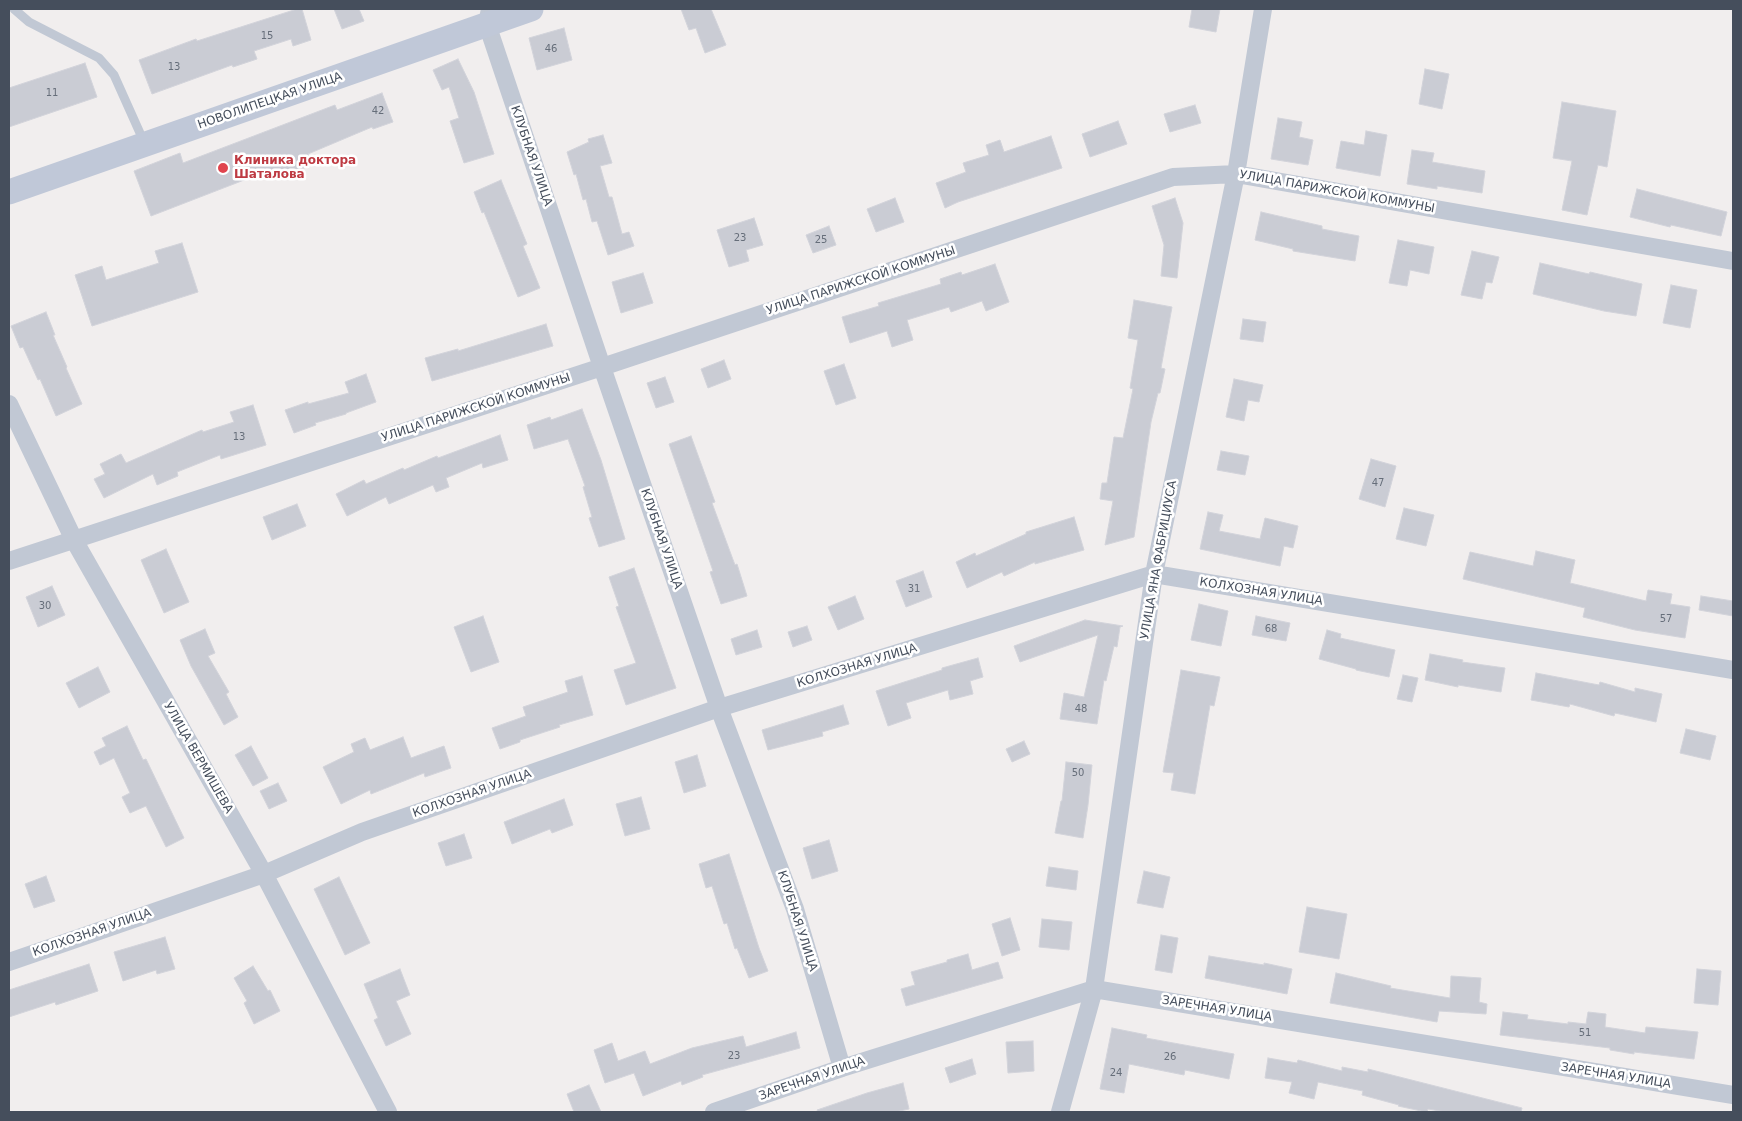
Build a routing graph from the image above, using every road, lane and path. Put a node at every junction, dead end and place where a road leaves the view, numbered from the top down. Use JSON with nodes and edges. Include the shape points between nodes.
{"nodes":[{"id":1,"x":14,"y":9,"type":"edge"},
{"id":2,"x":531,"y":9,"type":"edge"},
{"id":3,"x":1263,"y":9,"type":"edge"},
{"id":4,"x":488,"y":16,"type":"edge"},
{"id":5,"x":145,"y":145,"type":"junction"},
{"id":6,"x":1236,"y":174,"type":"junction"},
{"id":7,"x":9,"y":192,"type":"edge"},
{"id":8,"x":1733,"y":261,"type":"edge"},
{"id":9,"x":602,"y":367,"type":"junction"},
{"id":10,"x":9,"y":404,"type":"edge"},
{"id":11,"x":74,"y":540,"type":"junction"},
{"id":12,"x":9,"y":561,"type":"edge"},
{"id":13,"x":1154,"y":574,"type":"junction"},
{"id":14,"x":1733,"y":670,"type":"edge"},
{"id":15,"x":719,"y":708,"type":"junction"},
{"id":16,"x":264,"y":874,"type":"junction"},
{"id":17,"x":9,"y":962,"type":"edge"},
{"id":18,"x":1094,"y":989,"type":"junction"},
{"id":19,"x":842,"y":1068,"type":"junction"},
{"id":20,"x":1733,"y":1095,"type":"edge"},
{"id":21,"x":388,"y":1112,"type":"edge"},
{"id":22,"x":714,"y":1112,"type":"edge"},
{"id":23,"x":1060,"y":1112,"type":"edge"}],
"edges":[{"from":1,"to":5,"type":"lane","via":[[30,22],[99,58],[114,75]]},
{"from":2,"to":4,"type":"street","name":"НОВОЛИПЕЦКАЯ УЛИЦА"},
{"from":3,"to":6,"type":"street","name":"УЛИЦА ЯНА ФАБРИЦИУСА"},
{"from":4,"to":5,"type":"street","name":"НОВОЛИПЕЦКАЯ УЛИЦА"},
{"from":4,"to":9,"type":"street","name":"КЛУБНАЯ УЛИЦА"},
{"from":5,"to":7,"type":"street","name":"НОВОЛИПЕЦКАЯ УЛИЦА"},
{"from":6,"to":8,"type":"street","name":"УЛИЦА ПАРИЖСКОЙ КОММУНЫ"},
{"from":6,"to":9,"type":"street","name":"УЛИЦА ПАРИЖСКОЙ КОММУНЫ","via":[[1172,177]]},
{"from":6,"to":13,"type":"street","name":"УЛИЦА ЯНА ФАБРИЦИУСА"},
{"from":9,"to":11,"type":"street","name":"УЛИЦА ПАРИЖСКОЙ КОММУНЫ"},
{"from":9,"to":15,"type":"street","name":"КЛУБНАЯ УЛИЦА"},
{"from":10,"to":11,"type":"street","name":"УЛИЦА ВЕРМИШЕВА"},
{"from":11,"to":12,"type":"street","name":"УЛИЦА ПАРИЖСКОЙ КОММУНЫ"},
{"from":11,"to":16,"type":"street","name":"УЛИЦА ВЕРМИШЕВА"},
{"from":13,"to":14,"type":"street","name":"КОЛХОЗНАЯ УЛИЦА"},
{"from":13,"to":15,"type":"street","name":"КОЛХОЗНАЯ УЛИЦА"},
{"from":13,"to":18,"type":"street","name":"УЛИЦА ЯНА ФАБРИЦИУСА"},
{"from":15,"to":16,"type":"street","name":"КОЛХОЗНАЯ УЛИЦА","via":[[362,832]]},
{"from":15,"to":19,"type":"street","name":"КЛУБНАЯ УЛИЦА","via":[[795,909]]},
{"from":16,"to":17,"type":"street","name":"КОЛХОЗНАЯ УЛИЦА"},
{"from":16,"to":21,"type":"street","name":"УЛИЦА ВЕРМИШЕВА"},
{"from":18,"to":19,"type":"street","name":"ЗАРЕЧНАЯ УЛИЦА"},
{"from":18,"to":20,"type":"street","name":"ЗАРЕЧНАЯ УЛИЦА"},
{"from":18,"to":23,"type":"street","name":"УЛИЦА ЯНА ФАБРИЦИУСА"},
{"from":19,"to":22,"type":"street","name":"ЗАРЕЧНАЯ УЛИЦА"}]}
